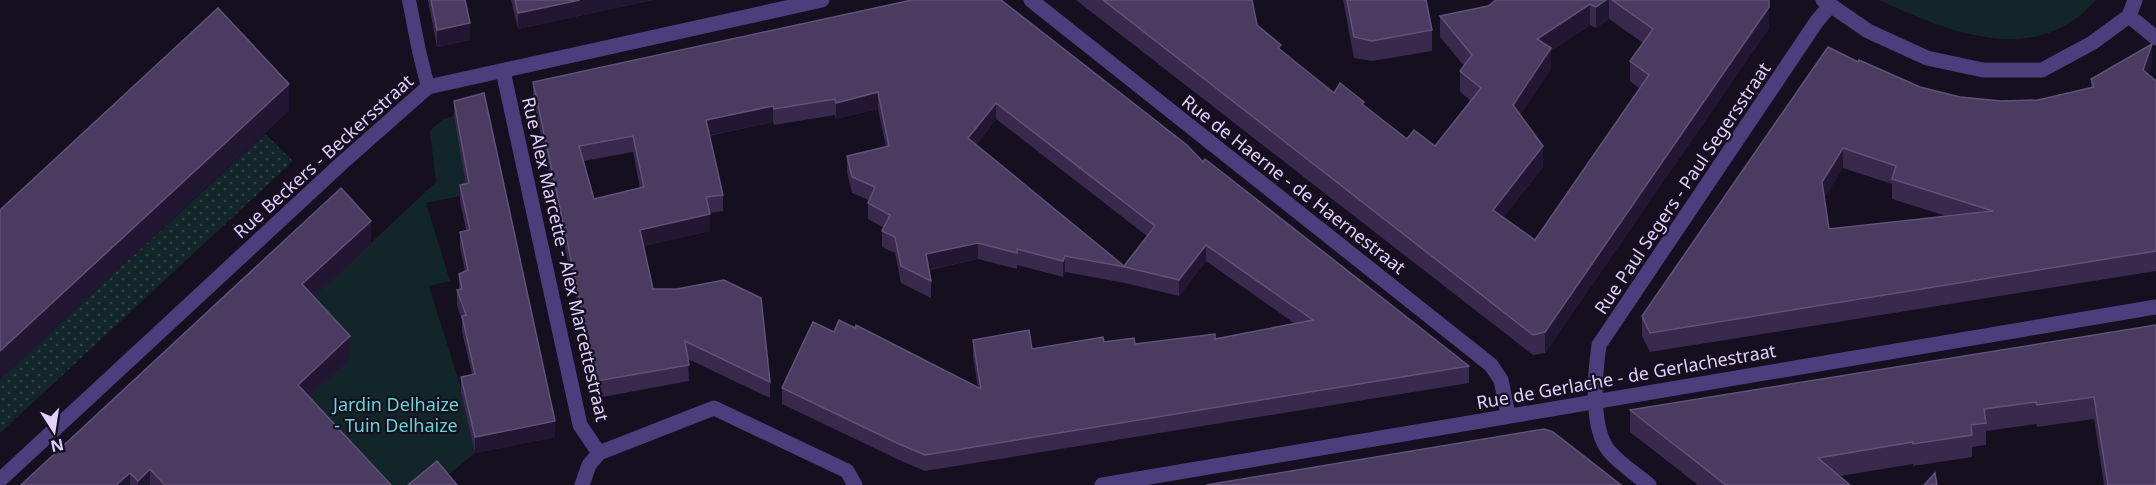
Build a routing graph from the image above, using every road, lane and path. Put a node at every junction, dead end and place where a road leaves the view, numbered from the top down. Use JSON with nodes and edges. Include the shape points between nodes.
{"nodes":[{"id":1,"x":409,"y":0,"type":"edge"},
{"id":2,"x":822,"y":0,"type":"edge"},
{"id":3,"x":1031,"y":0,"type":"edge"},
{"id":4,"x":2135,"y":0,"type":"edge"},
{"id":5,"x":1826,"y":3,"type":"edge"},
{"id":6,"x":2129,"y":16,"type":"junction"},
{"id":7,"x":2156,"y":38,"type":"edge"},
{"id":8,"x":503,"y":70,"type":"junction"},
{"id":9,"x":428,"y":87,"type":"junction"},
{"id":10,"x":2156,"y":307,"type":"edge"},
{"id":11,"x":1596,"y":402,"type":"junction"},
{"id":12,"x":1508,"y":415,"type":"junction"},
{"id":13,"x":599,"y":453,"type":"junction"},
{"id":14,"x":0,"y":480,"type":"edge"},
{"id":15,"x":582,"y":485,"type":"edge"},
{"id":16,"x":855,"y":485,"type":"edge"},
{"id":17,"x":1102,"y":485,"type":"edge"},
{"id":18,"x":1649,"y":485,"type":"edge"}],
"edges":[{"from":1,"to":9,"type":"lane"},
{"from":2,"to":8,"type":"street","name":"Rue Beckers - Beckersstraat"},
{"from":3,"to":12,"type":"street","name":"Rue de Haerne - de Haernestraat","via":[[1491,365],[1501,380]]},
{"from":4,"to":6,"type":"street"},
{"from":5,"to":6,"type":"street","via":[[1868,31],[1927,57],[1983,70],[2042,70],[2092,43]]},
{"from":5,"to":11,"type":"street","name":"Rue Paul Segers - Paul Segersstraat","via":[[1599,345]]},
{"from":6,"to":7,"type":"street"},
{"from":8,"to":9,"type":"street","name":"Rue Beckers - Beckersstraat"},
{"from":8,"to":13,"type":"street","name":"Rue Alex Marcette - Alex Marcettestraat","via":[[580,425]]},
{"from":9,"to":14,"type":"street","name":"Rue Beckers - Beckersstraat"},
{"from":10,"to":11,"type":"street","name":"Rue de Gerlache - de Gerlachestraat"},
{"from":11,"to":12,"type":"street","name":"Rue de Gerlache - de Gerlachestraat"},
{"from":11,"to":18,"type":"street","via":[[1601,438],[1609,451]]},
{"from":12,"to":17,"type":"street","name":"Rue de Gerlache - de Gerlachestraat"},
{"from":13,"to":15,"type":"street","via":[[589,465]]},
{"from":13,"to":16,"type":"street","via":[[714,408],[847,471]]}]}
